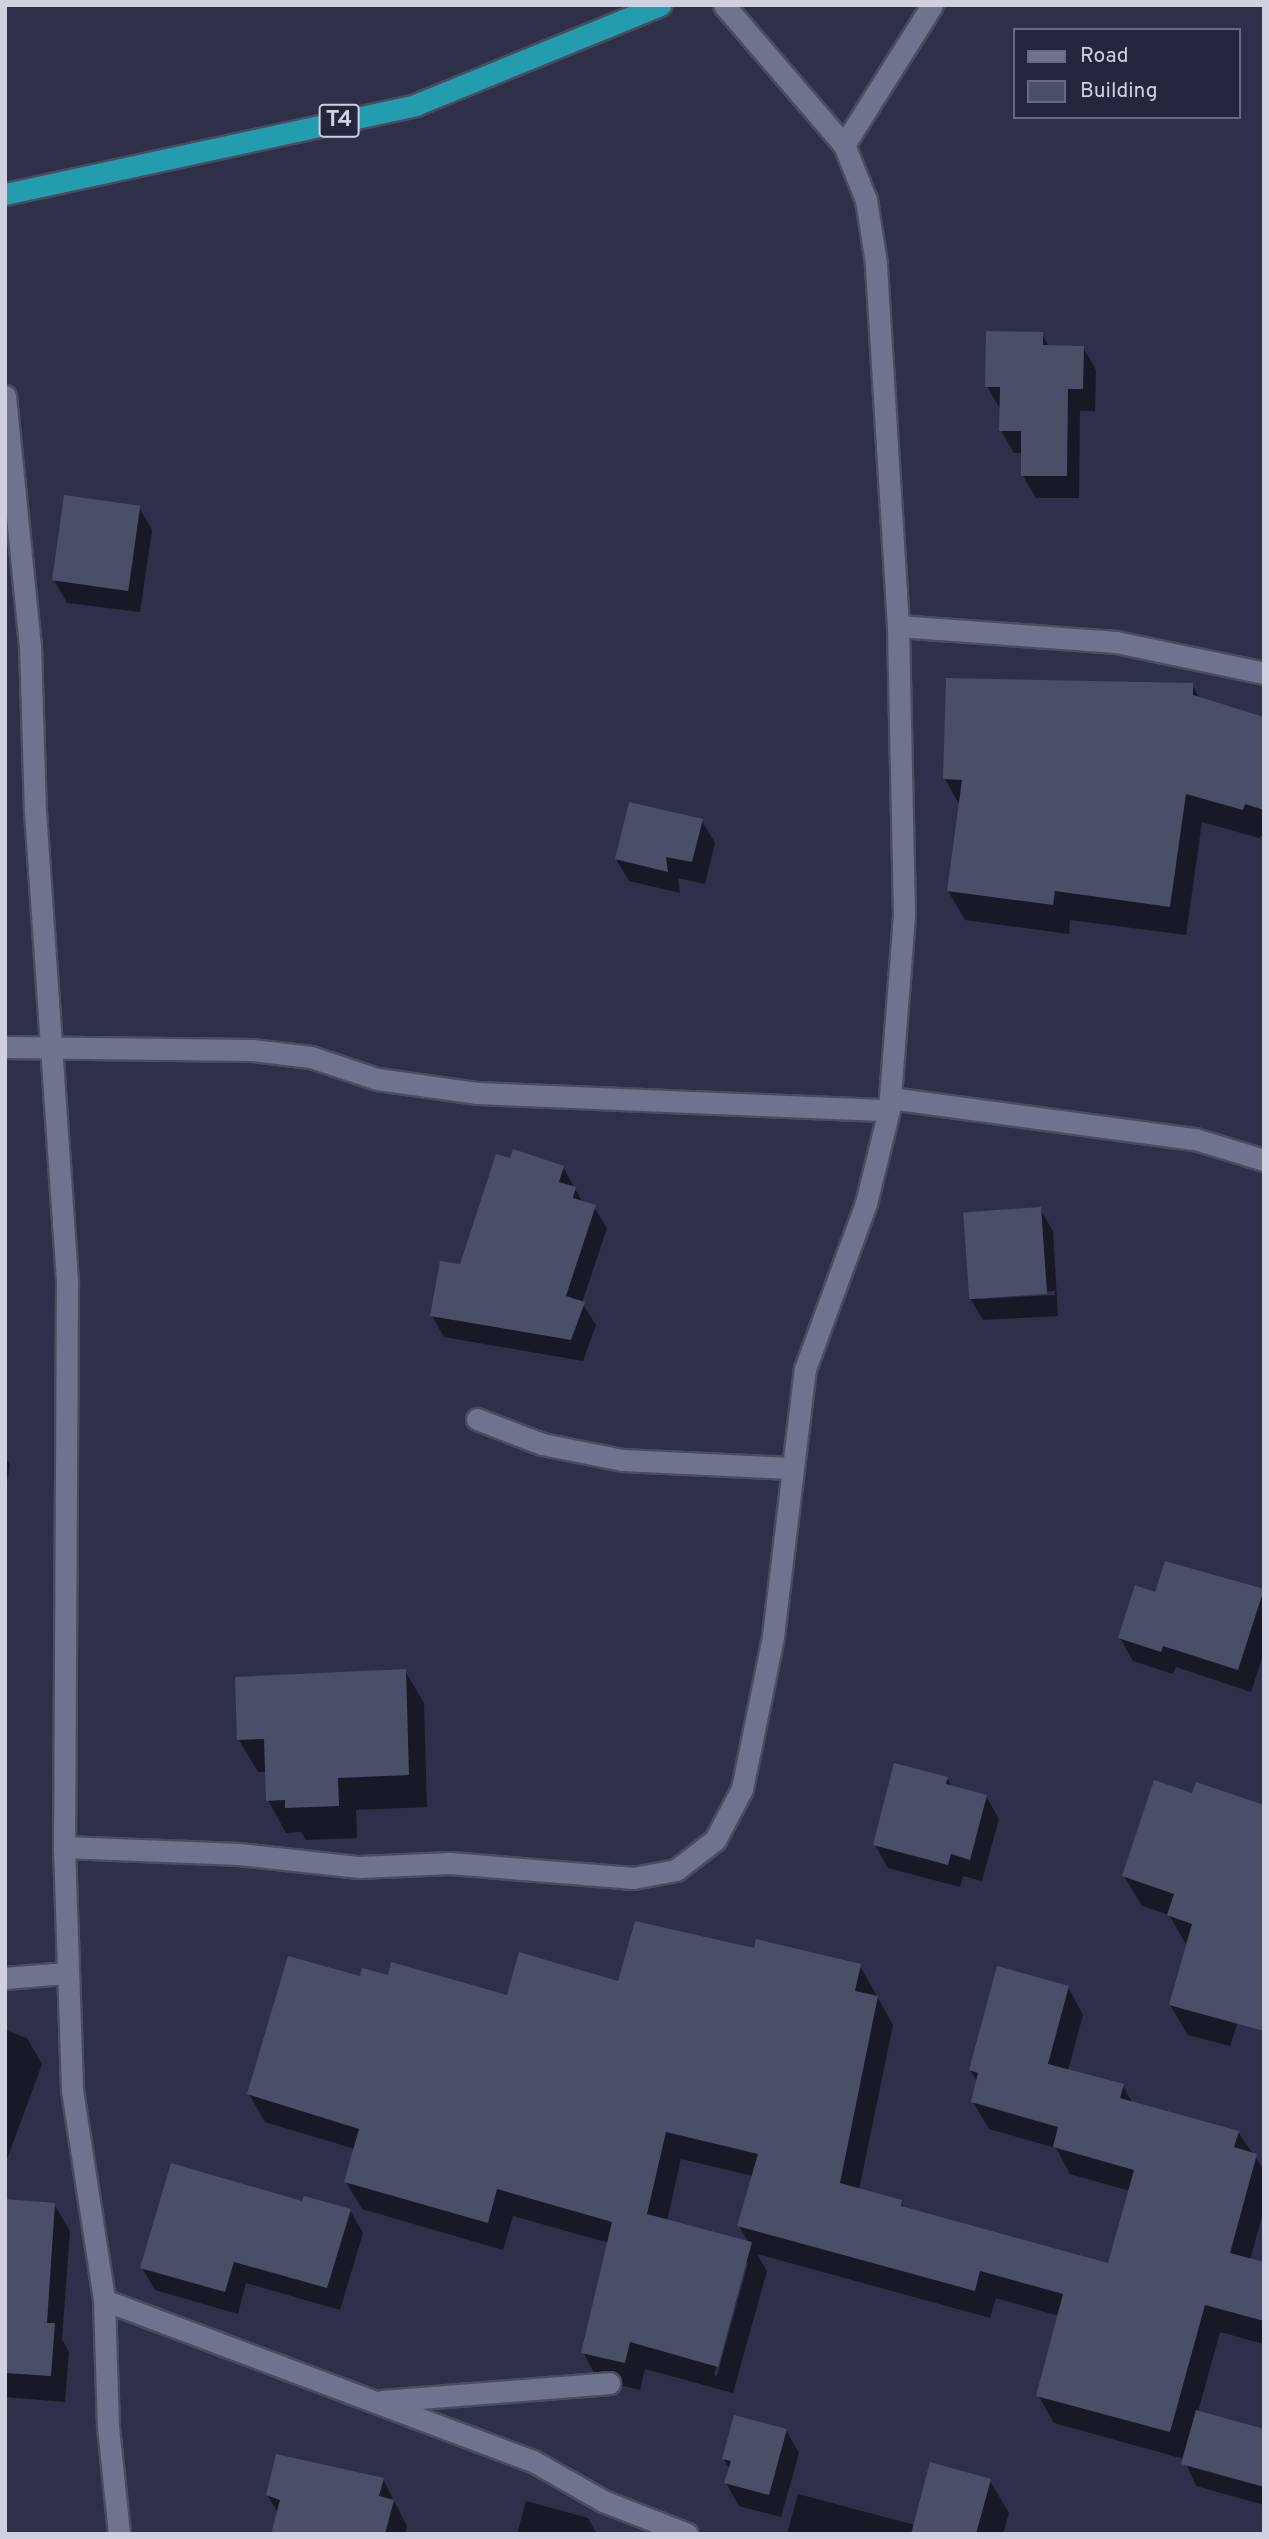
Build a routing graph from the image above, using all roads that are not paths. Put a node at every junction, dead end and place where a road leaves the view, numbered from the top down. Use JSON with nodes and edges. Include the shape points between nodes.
{"nodes":[{"id":1,"x":660,"y":5,"type":"edge"},
{"id":2,"x":724,"y":5,"type":"edge"},
{"id":3,"x":932,"y":5,"type":"edge"},
{"id":4,"x":844,"y":145,"type":"junction"},
{"id":5,"x":5,"y":194,"type":"edge"},
{"id":6,"x":5,"y":396,"type":"edge"},
{"id":7,"x":898,"y":626,"type":"junction"},
{"id":8,"x":1264,"y":673,"type":"edge"},
{"id":9,"x":5,"y":1047,"type":"edge"},
{"id":10,"x":55,"y":1051,"type":"junction"},
{"id":11,"x":890,"y":1104,"type":"junction"},
{"id":12,"x":1264,"y":1160,"type":"edge"},
{"id":13,"x":477,"y":1419,"type":"dead end"},
{"id":14,"x":790,"y":1468,"type":"junction"},
{"id":15,"x":64,"y":1847,"type":"junction"},
{"id":16,"x":66,"y":1973,"type":"junction"},
{"id":17,"x":5,"y":1978,"type":"edge"},
{"id":18,"x":104,"y":2300,"type":"junction"},
{"id":19,"x":609,"y":2383,"type":"dead end"},
{"id":20,"x":376,"y":2401,"type":"junction"},
{"id":21,"x":119,"y":2534,"type":"edge"},
{"id":22,"x":687,"y":2534,"type":"edge"}],
"edges":[{"from":1,"to":5,"type":"highway","number":"T4","via":[[415,105]]},
{"from":2,"to":4,"type":"street"},
{"from":3,"to":4,"type":"street"},
{"from":4,"to":7,"type":"street","via":[[866,200],[876,264]]},
{"from":6,"to":10,"type":"street","via":[[30,645],[35,811]]},
{"from":7,"to":8,"type":"street","via":[[1116,642]]},
{"from":7,"to":11,"type":"street","via":[[904,914]]},
{"from":9,"to":10,"type":"street"},
{"from":10,"to":11,"type":"street","via":[[165,1046],[252,1050],[311,1057],[377,1079],[476,1093]]},
{"from":10,"to":15,"type":"street","via":[[67,1283]]},
{"from":11,"to":12,"type":"street","via":[[1195,1139]]},
{"from":11,"to":14,"type":"street","via":[[866,1203],[805,1369]]},
{"from":13,"to":14,"type":"street","via":[[542,1444],[622,1460]]},
{"from":14,"to":15,"type":"street","via":[[773,1636],[742,1789],[715,1840],[676,1870],[633,1878],[450,1863],[359,1867],[239,1854]]},
{"from":15,"to":16,"type":"street"},
{"from":16,"to":17,"type":"street"},
{"from":16,"to":18,"type":"street","via":[[72,2090]]},
{"from":18,"to":20,"type":"street"},
{"from":18,"to":21,"type":"street","via":[[108,2427]]},
{"from":19,"to":20,"type":"street"},
{"from":20,"to":22,"type":"street","via":[[533,2461],[603,2501]]}]}
